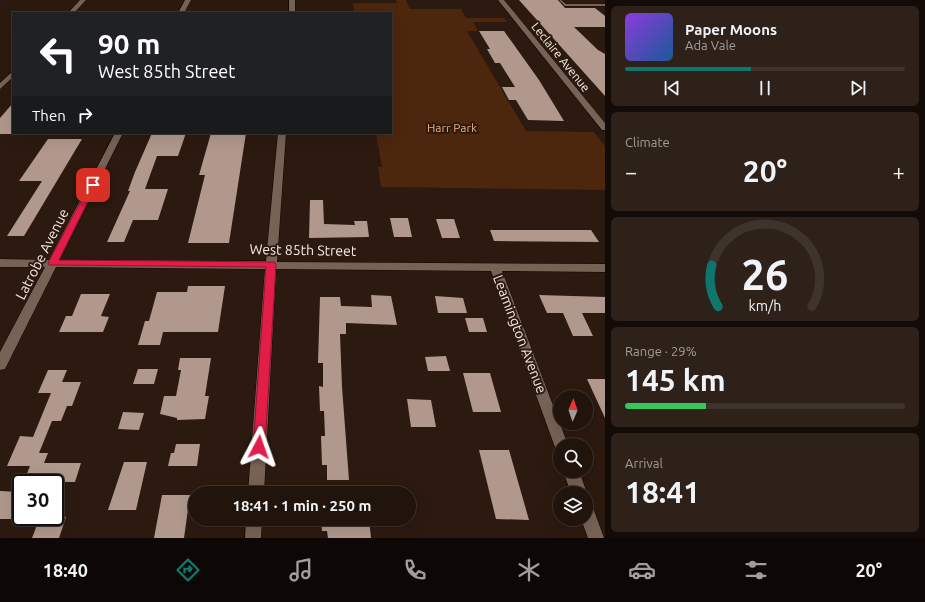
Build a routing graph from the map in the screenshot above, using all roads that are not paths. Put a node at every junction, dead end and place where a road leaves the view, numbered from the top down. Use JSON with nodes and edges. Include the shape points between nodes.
{"nodes":[{"id":1,"x":83,"y":0,"type":"edge"},
{"id":2,"x":188,"y":0,"type":"edge"},
{"id":3,"x":292,"y":0,"type":"edge"},
{"id":4,"x":501,"y":0,"type":"edge"},
{"id":5,"x":560,"y":0,"type":"edge"},
{"id":6,"x":605,"y":5,"type":"edge"},
{"id":7,"x":72,"y":12,"type":"edge"},
{"id":8,"x":182,"y":12,"type":"edge"},
{"id":9,"x":292,"y":12,"type":"edge"},
{"id":10,"x":12,"y":74,"type":"edge"},
{"id":11,"x":0,"y":87,"type":"edge"},
{"id":12,"x":605,"y":128,"type":"edge"},
{"id":13,"x":118,"y":134,"type":"edge"},
{"id":14,"x":282,"y":134,"type":"edge"},
{"id":15,"x":0,"y":263,"type":"edge"},
{"id":16,"x":53,"y":263,"type":"junction"},
{"id":17,"x":271,"y":264,"type":"junction"},
{"id":18,"x":495,"y":267,"type":"junction"},
{"id":19,"x":605,"y":268,"type":"edge"},
{"id":20,"x":0,"y":365,"type":"edge"},
{"id":21,"x":558,"y":438,"type":"edge"},
{"id":22,"x":256,"y":486,"type":"edge"},
{"id":23,"x":254,"y":526,"type":"edge"},
{"id":24,"x":592,"y":526,"type":"edge"},
{"id":25,"x":253,"y":538,"type":"edge"},
{"id":26,"x":596,"y":538,"type":"edge"}],
"edges":[{"from":1,"to":7,"type":"street"},
{"from":2,"to":8,"type":"street"},
{"from":3,"to":9,"type":"street"},
{"from":4,"to":12,"type":"street","name":"Leclaire Avenue"},
{"from":5,"to":6,"type":"lane","via":[[565,5]]},
{"from":10,"to":11,"type":"street"},
{"from":13,"to":16,"type":"street","name":"Latrobe Avenue"},
{"from":14,"to":17,"type":"street"},
{"from":15,"to":16,"type":"street","name":"West 85th Street"},
{"from":16,"to":17,"type":"street","name":"West 85th Street"},
{"from":16,"to":20,"type":"street","name":"Latrobe Avenue"},
{"from":17,"to":18,"type":"street","name":"West 85th Street"},
{"from":17,"to":22,"type":"street"},
{"from":18,"to":19,"type":"street","name":"West 85th Street"},
{"from":18,"to":21,"type":"street","name":"Leamington Avenue"},
{"from":23,"to":25,"type":"street"},
{"from":24,"to":26,"type":"street"}]}
